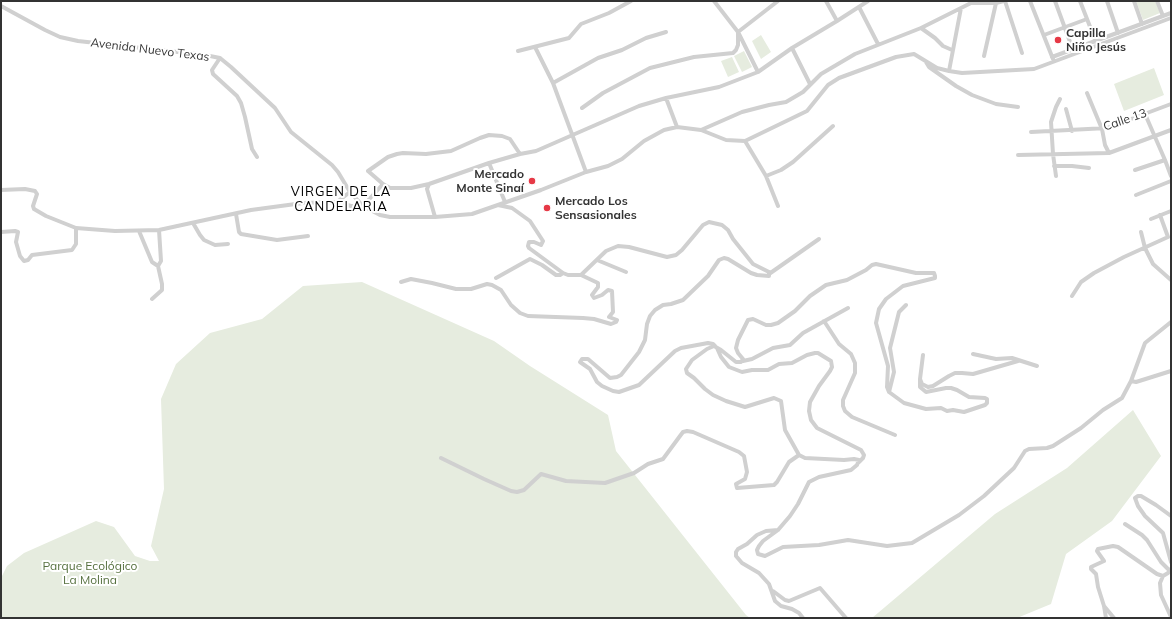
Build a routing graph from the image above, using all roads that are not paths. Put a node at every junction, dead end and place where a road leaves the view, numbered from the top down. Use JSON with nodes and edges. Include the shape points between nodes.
{"nodes":[{"id":1,"x":631,"y":1,"type":"edge"},
{"id":2,"x":714,"y":1,"type":"edge"},
{"id":3,"x":778,"y":1,"type":"edge"},
{"id":4,"x":826,"y":1,"type":"edge"},
{"id":5,"x":868,"y":1,"type":"edge"},
{"id":6,"x":962,"y":1,"type":"edge"},
{"id":7,"x":1004,"y":1,"type":"edge"},
{"id":8,"x":1030,"y":1,"type":"edge"},
{"id":9,"x":1055,"y":1,"type":"edge"},
{"id":10,"x":1080,"y":1,"type":"edge"},
{"id":11,"x":1107,"y":1,"type":"edge"},
{"id":12,"x":1134,"y":1,"type":"edge"},
{"id":13,"x":1157,"y":1,"type":"edge"},
{"id":14,"x":996,"y":3,"type":"junction"},
{"id":15,"x":1,"y":6,"type":"edge"},
{"id":16,"x":965,"y":6,"type":"junction"},
{"id":17,"x":859,"y":7,"type":"junction"},
{"id":18,"x":960,"y":8,"type":"junction"},
{"id":19,"x":1171,"y":13,"type":"edge"},
{"id":20,"x":1163,"y":16,"type":"junction"},
{"id":21,"x":1171,"y":18,"type":"edge"},
{"id":22,"x":1087,"y":19,"type":"junction"},
{"id":23,"x":837,"y":21,"type":"junction"},
{"id":24,"x":1142,"y":24,"type":"junction"},
{"id":25,"x":1065,"y":27,"type":"junction"},
{"id":26,"x":920,"y":28,"type":"junction"},
{"id":27,"x":666,"y":32,"type":"dead end"},
{"id":28,"x":738,"y":32,"type":"junction"},
{"id":29,"x":1118,"y":33,"type":"junction"},
{"id":30,"x":1044,"y":35,"type":"junction"},
{"id":31,"x":1096,"y":42,"type":"junction"},
{"id":32,"x":878,"y":44,"type":"junction"},
{"id":33,"x":534,"y":47,"type":"junction"},
{"id":34,"x":792,"y":48,"type":"junction"},
{"id":35,"x":952,"y":50,"type":"junction"},
{"id":36,"x":1074,"y":50,"type":"junction"},
{"id":37,"x":518,"y":51,"type":"dead end"},
{"id":38,"x":1022,"y":53,"type":"dead end"},
{"id":39,"x":984,"y":56,"type":"dead end"},
{"id":40,"x":220,"y":58,"type":"junction"},
{"id":41,"x":1053,"y":59,"type":"junction"},
{"id":42,"x":926,"y":62,"type":"junction"},
{"id":43,"x":949,"y":71,"type":"junction"},
{"id":44,"x":758,"y":72,"type":"junction"},
{"id":45,"x":553,"y":84,"type":"junction"},
{"id":46,"x":810,"y":84,"type":"junction"},
{"id":47,"x":1087,"y":93,"type":"dead end"},
{"id":48,"x":666,"y":98,"type":"junction"},
{"id":49,"x":1060,"y":99,"type":"dead end"},
{"id":50,"x":1170,"y":105,"type":"edge"},
{"id":51,"x":1018,"y":107,"type":"dead end"},
{"id":52,"x":582,"y":108,"type":"dead end"},
{"id":53,"x":1066,"y":110,"type":"dead end"},
{"id":54,"x":1145,"y":114,"type":"junction"},
{"id":55,"x":833,"y":126,"type":"dead end"},
{"id":56,"x":677,"y":127,"type":"junction"},
{"id":57,"x":1102,"y":129,"type":"junction"},
{"id":58,"x":701,"y":130,"type":"junction"},
{"id":59,"x":1171,"y":130,"type":"edge"},
{"id":60,"x":1051,"y":131,"type":"junction"},
{"id":61,"x":1072,"y":131,"type":"junction"},
{"id":62,"x":1031,"y":132,"type":"dead end"},
{"id":63,"x":572,"y":136,"type":"junction"},
{"id":64,"x":1155,"y":136,"type":"junction"},
{"id":65,"x":745,"y":141,"type":"junction"},
{"id":66,"x":1109,"y":153,"type":"junction"},
{"id":67,"x":520,"y":154,"type":"junction"},
{"id":68,"x":1053,"y":154,"type":"junction"},
{"id":69,"x":1018,"y":156,"type":"dead end"},
{"id":70,"x":257,"y":157,"type":"dead end"},
{"id":71,"x":1165,"y":160,"type":"junction"},
{"id":72,"x":489,"y":163,"type":"junction"},
{"id":73,"x":1054,"y":166,"type":"junction"},
{"id":74,"x":1089,"y":168,"type":"dead end"},
{"id":75,"x":1135,"y":170,"type":"dead end"},
{"id":76,"x":586,"y":172,"type":"junction"},
{"id":77,"x":766,"y":176,"type":"junction"},
{"id":78,"x":1056,"y":176,"type":"dead end"},
{"id":79,"x":1171,"y":176,"type":"edge"},
{"id":80,"x":1171,"y":181,"type":"edge"},
{"id":81,"x":383,"y":184,"type":"junction"},
{"id":82,"x":429,"y":184,"type":"junction"},
{"id":83,"x":1,"y":190,"type":"edge"},
{"id":84,"x":350,"y":192,"type":"junction"},
{"id":85,"x":1136,"y":195,"type":"dead end"},
{"id":86,"x":337,"y":202,"type":"junction"},
{"id":87,"x":505,"y":202,"type":"junction"},
{"id":88,"x":497,"y":205,"type":"junction"},
{"id":89,"x":364,"y":206,"type":"junction"},
{"id":90,"x":778,"y":206,"type":"dead end"},
{"id":91,"x":1171,"y":211,"type":"edge"},
{"id":92,"x":236,"y":214,"type":"junction"},
{"id":93,"x":1160,"y":215,"type":"junction"},
{"id":94,"x":435,"y":217,"type":"junction"},
{"id":95,"x":1151,"y":219,"type":"dead end"},
{"id":96,"x":193,"y":223,"type":"junction"},
{"id":97,"x":76,"y":228,"type":"junction"},
{"id":98,"x":159,"y":230,"type":"junction"},
{"id":99,"x":139,"y":231,"type":"junction"},
{"id":100,"x":1,"y":232,"type":"edge"},
{"id":101,"x":1141,"y":232,"type":"dead end"},
{"id":102,"x":308,"y":236,"type":"dead end"},
{"id":103,"x":819,"y":240,"type":"dead end"},
{"id":104,"x":228,"y":244,"type":"dead end"},
{"id":105,"x":1145,"y":248,"type":"junction"},
{"id":106,"x":597,"y":260,"type":"junction"},
{"id":107,"x":158,"y":266,"type":"junction"},
{"id":108,"x":626,"y":272,"type":"dead end"},
{"id":109,"x":563,"y":273,"type":"junction"},
{"id":110,"x":581,"y":274,"type":"junction"},
{"id":111,"x":769,"y":274,"type":"junction"},
{"id":112,"x":496,"y":278,"type":"dead end"},
{"id":113,"x":1171,"y":280,"type":"edge"},
{"id":114,"x":402,"y":282,"type":"dead end"},
{"id":115,"x":1072,"y":296,"type":"dead end"},
{"id":116,"x":152,"y":299,"type":"dead end"},
{"id":117,"x":906,"y":305,"type":"dead end"},
{"id":118,"x":848,"y":308,"type":"dead end"},
{"id":119,"x":824,"y":321,"type":"junction"},
{"id":120,"x":1171,"y":322,"type":"edge"},
{"id":121,"x":716,"y":347,"type":"junction"},
{"id":122,"x":973,"y":354,"type":"dead end"},
{"id":123,"x":923,"y":355,"type":"dead end"},
{"id":124,"x":743,"y":361,"type":"junction"},
{"id":125,"x":1018,"y":361,"type":"junction"},
{"id":126,"x":1037,"y":366,"type":"dead end"},
{"id":127,"x":1171,"y":371,"type":"edge"},
{"id":128,"x":920,"y":380,"type":"junction"},
{"id":129,"x":1131,"y":381,"type":"junction"},
{"id":130,"x":888,"y":392,"type":"junction"},
{"id":131,"x":895,"y":435,"type":"dead end"},
{"id":132,"x":799,"y":455,"type":"junction"},
{"id":133,"x":441,"y":458,"type":"dead end"},
{"id":134,"x":859,"y":462,"type":"junction"},
{"id":135,"x":1171,"y":516,"type":"edge"},
{"id":136,"x":1125,"y":524,"type":"dead end"},
{"id":137,"x":778,"y":530,"type":"junction"},
{"id":138,"x":1171,"y":562,"type":"edge"},
{"id":139,"x":1171,"y":570,"type":"edge"},
{"id":140,"x":1163,"y":576,"type":"junction"},
{"id":141,"x":772,"y":589,"type":"junction"},
{"id":142,"x":1104,"y":606,"type":"junction"},
{"id":143,"x":1171,"y":617,"type":"edge"},
{"id":144,"x":803,"y":618,"type":"edge"},
{"id":145,"x":846,"y":618,"type":"edge"},
{"id":146,"x":1106,"y":618,"type":"edge"},
{"id":147,"x":1114,"y":618,"type":"edge"}],
"edges":[{"from":1,"to":33,"type":"street","via":[[581,24],[569,38]]},
{"from":2,"to":28,"type":"street"},
{"from":3,"to":28,"type":"street"},
{"from":4,"to":23,"type":"street"},
{"from":5,"to":17,"type":"street"},
{"from":6,"to":16,"type":"street"},
{"from":7,"to":14,"type":"street"},
{"from":7,"to":38,"type":"street"},
{"from":8,"to":30,"type":"street"},
{"from":9,"to":25,"type":"street"},
{"from":10,"to":22,"type":"street"},
{"from":11,"to":29,"type":"street"},
{"from":12,"to":24,"type":"street"},
{"from":13,"to":20,"type":"street"},
{"from":14,"to":16,"type":"street","via":[[971,3]]},
{"from":14,"to":39,"type":"street"},
{"from":15,"to":40,"type":"street","name":"Avenida Nuevo Texas","via":[[60,37],[97,44]]},
{"from":16,"to":18,"type":"street"},
{"from":17,"to":23,"type":"street"},
{"from":17,"to":32,"type":"street"},
{"from":18,"to":26,"type":"street"},
{"from":18,"to":35,"type":"street"},
{"from":19,"to":20,"type":"street"},
{"from":20,"to":24,"type":"street"},
{"from":21,"to":41,"type":"street"},
{"from":22,"to":25,"type":"street"},
{"from":22,"to":31,"type":"street"},
{"from":23,"to":34,"type":"street"},
{"from":24,"to":29,"type":"street"},
{"from":25,"to":30,"type":"street"},
{"from":25,"to":36,"type":"street"},
{"from":26,"to":32,"type":"street"},
{"from":26,"to":35,"type":"street"},
{"from":27,"to":45,"type":"street","via":[[598,58]]},
{"from":28,"to":44,"type":"street"},
{"from":28,"to":52,"type":"street","via":[[738,45],[733,53],[694,57],[650,68],[602,93]]},
{"from":29,"to":31,"type":"street"},
{"from":30,"to":41,"type":"street"},
{"from":31,"to":36,"type":"street"},
{"from":32,"to":46,"type":"street","via":[[835,65]]},
{"from":33,"to":37,"type":"street"},
{"from":33,"to":45,"type":"street"},
{"from":34,"to":44,"type":"street"},
{"from":34,"to":46,"type":"street"},
{"from":35,"to":43,"type":"street"},
{"from":36,"to":41,"type":"street"},
{"from":40,"to":70,"type":"street","via":[[212,70],[213,74],[237,96]]},
{"from":40,"to":84,"type":"street","name":"Avenida Nuevo Texas","via":[[275,108],[290,132],[332,165]]},
{"from":41,"to":43,"type":"street","via":[[1034,69],[973,73]]},
{"from":42,"to":43,"type":"street"},
{"from":42,"to":51,"type":"street","via":[[929,67],[972,95],[996,104]]},
{"from":42,"to":65,"type":"street","via":[[910,54],[839,78],[828,85],[807,111]]},
{"from":44,"to":48,"type":"street","via":[[719,87]]},
{"from":45,"to":63,"type":"street"},
{"from":46,"to":58,"type":"street","via":[[786,102],[742,112]]},
{"from":47,"to":57,"type":"street"},
{"from":48,"to":56,"type":"street"},
{"from":48,"to":63,"type":"street","via":[[638,106]]},
{"from":49,"to":60,"type":"street","via":[[1052,115]]},
{"from":50,"to":54,"type":"street","name":"Calle 13"},
{"from":53,"to":61,"type":"street"},
{"from":54,"to":57,"type":"street","name":"Calle 13"},
{"from":54,"to":64,"type":"street"},
{"from":55,"to":77,"type":"street","via":[[793,162]]},
{"from":56,"to":58,"type":"street"},
{"from":56,"to":76,"type":"street","via":[[653,135],[622,159],[608,166]]},
{"from":57,"to":61,"type":"street","name":"Calle 13"},
{"from":57,"to":66,"type":"street"},
{"from":58,"to":65,"type":"street","via":[[726,140]]},
{"from":59,"to":64,"type":"street"},
{"from":60,"to":61,"type":"street","name":"Calle 13"},
{"from":60,"to":62,"type":"street","name":"Calle 13"},
{"from":60,"to":68,"type":"street"},
{"from":63,"to":67,"type":"street","via":[[536,151]]},
{"from":63,"to":76,"type":"street"},
{"from":64,"to":66,"type":"street"},
{"from":64,"to":71,"type":"street"},
{"from":65,"to":77,"type":"street"},
{"from":66,"to":68,"type":"street"},
{"from":67,"to":72,"type":"street"},
{"from":67,"to":81,"type":"street","via":[[510,139],[489,135],[451,151],[402,153],[388,157],[368,171]]},
{"from":68,"to":69,"type":"street"},
{"from":68,"to":73,"type":"street"},
{"from":71,"to":75,"type":"street"},
{"from":71,"to":79,"type":"street"},
{"from":72,"to":82,"type":"street"},
{"from":72,"to":87,"type":"street"},
{"from":73,"to":74,"type":"street"},
{"from":73,"to":78,"type":"street"},
{"from":76,"to":87,"type":"street"},
{"from":77,"to":90,"type":"street"},
{"from":80,"to":85,"type":"street"},
{"from":81,"to":82,"type":"street","via":[[398,189]]},
{"from":81,"to":89,"type":"street"},
{"from":82,"to":94,"type":"street","via":[[427,189]]},
{"from":83,"to":97,"type":"street","via":[[35,191],[37,194],[34,209]]},
{"from":84,"to":86,"type":"street"},
{"from":84,"to":89,"type":"street","name":"Avenida Nuevo Texas"},
{"from":86,"to":89,"type":"street"},
{"from":86,"to":92,"type":"street","via":[[303,203]]},
{"from":87,"to":88,"type":"street"},
{"from":88,"to":94,"type":"street","via":[[472,214]]},
{"from":88,"to":109,"type":"street","via":[[512,208],[530,221],[543,241],[541,245],[529,242],[528,248]]},
{"from":89,"to":94,"type":"street","via":[[380,215],[390,217]]},
{"from":91,"to":93,"type":"street"},
{"from":92,"to":96,"type":"street"},
{"from":92,"to":102,"type":"street","via":[[241,234],[277,240]]},
{"from":93,"to":95,"type":"street"},
{"from":93,"to":105,"type":"street","via":[[1168,237]]},
{"from":96,"to":98,"type":"street"},
{"from":96,"to":104,"type":"street","via":[[204,240],[215,245]]},
{"from":97,"to":99,"type":"street"},
{"from":97,"to":100,"type":"street","via":[[76,244],[72,250],[32,255],[24,261],[16,242],[18,232]]},
{"from":98,"to":99,"type":"street"},
{"from":98,"to":107,"type":"street","via":[[161,261]]},
{"from":99,"to":107,"type":"street","via":[[152,262]]},
{"from":101,"to":105,"type":"street"},
{"from":103,"to":111,"type":"street"},
{"from":105,"to":113,"type":"street","via":[[1154,264]]},
{"from":105,"to":115,"type":"street","via":[[1118,260],[1081,282]]},
{"from":106,"to":108,"type":"street"},
{"from":106,"to":110,"type":"street"},
{"from":106,"to":111,"type":"street","via":[[606,251],[624,246],[662,256],[676,255],[702,225],[709,222],[725,227],[753,264]]},
{"from":107,"to":116,"type":"street","via":[[162,287]]},
{"from":109,"to":110,"type":"street"},
{"from":109,"to":112,"type":"street","via":[[560,276],[556,275],[530,259]]},
{"from":110,"to":114,"type":"street","via":[[598,283],[592,296],[594,298],[608,290],[612,291],[613,312],[609,317],[617,320],[616,322],[611,324],[594,319],[528,316],[511,305],[500,290],[487,284],[471,289],[456,289],[411,279]]},
{"from":111,"to":121,"type":"street","via":[[758,275],[728,259],[719,260],[708,276],[683,300],[663,305],[655,310],[650,316],[645,340],[639,352],[619,376],[608,377],[588,359],[582,359],[580,362],[590,369],[602,386],[619,392],[639,385],[681,348],[711,343]]},
{"from":117,"to":130,"type":"street","via":[[899,312],[890,348],[894,372]]},
{"from":118,"to":119,"type":"street"},
{"from":119,"to":124,"type":"street","via":[[803,333],[790,345],[773,348]]},
{"from":119,"to":131,"type":"street","via":[[839,344],[851,354],[855,363],[855,373],[843,400],[845,411],[852,417]]},
{"from":120,"to":129,"type":"street","via":[[1145,343]]},
{"from":121,"to":124,"type":"street","via":[[736,362]]},
{"from":121,"to":132,"type":"street","via":[[709,347],[698,354],[688,365],[687,373],[713,395],[740,406],[778,399],[782,404],[785,430]]},
{"from":121,"to":134,"type":"street","via":[[730,367],[742,372],[768,370],[815,353],[831,361],[830,371],[810,402],[810,420],[817,428],[861,450],[864,458]]},
{"from":122,"to":125,"type":"street","via":[[996,360],[1012,358]]},
{"from":123,"to":128,"type":"street"},
{"from":124,"to":130,"type":"street","via":[[736,348],[749,319],[766,325],[778,322],[826,285],[847,280],[872,265],[884,265],[916,273],[934,273],[935,278],[902,286],[893,292],[879,309],[876,323],[888,366]]},
{"from":125,"to":126,"type":"street"},
{"from":125,"to":128,"type":"street","via":[[973,374],[955,373],[931,387],[924,385]]},
{"from":127,"to":129,"type":"street","via":[[1136,382]]},
{"from":128,"to":130,"type":"street","via":[[920,387],[926,392],[951,388],[969,397],[985,398],[987,403],[964,412],[941,408],[926,409],[904,403]]},
{"from":129,"to":137,"type":"street","via":[[1122,398],[1053,446],[1025,451],[1014,468],[984,496],[959,515],[912,542],[887,546],[848,540],[783,547],[766,556],[758,554],[757,548]]},
{"from":132,"to":133,"type":"street","via":[[789,462],[774,485],[737,488],[736,484],[745,479],[747,472],[744,456],[740,452],[687,431],[683,432],[663,459],[648,464],[634,473],[606,483],[566,481],[541,474],[524,490],[517,492]]},
{"from":132,"to":134,"type":"street","via":[[805,458],[857,459]]},
{"from":134,"to":137,"type":"street","via":[[851,470],[819,476],[810,482],[798,504]]},
{"from":135,"to":138,"type":"street","via":[[1141,496],[1135,498],[1145,516],[1163,533]]},
{"from":136,"to":139,"type":"street","via":[[1147,540],[1161,562]]},
{"from":137,"to":141,"type":"street","via":[[757,535],[736,552],[738,560],[759,573]]},
{"from":139,"to":140,"type":"street"},
{"from":140,"to":142,"type":"street","via":[[1118,548],[1113,546],[1098,549],[1104,561],[1091,569],[1096,574]]},
{"from":140,"to":143,"type":"street","via":[[1160,583],[1161,595]]},
{"from":141,"to":144,"type":"street","via":[[775,600],[781,606],[792,609]]},
{"from":141,"to":145,"type":"street","via":[[790,602],[820,588]]},
{"from":142,"to":146,"type":"street"},
{"from":142,"to":147,"type":"street"}]}
